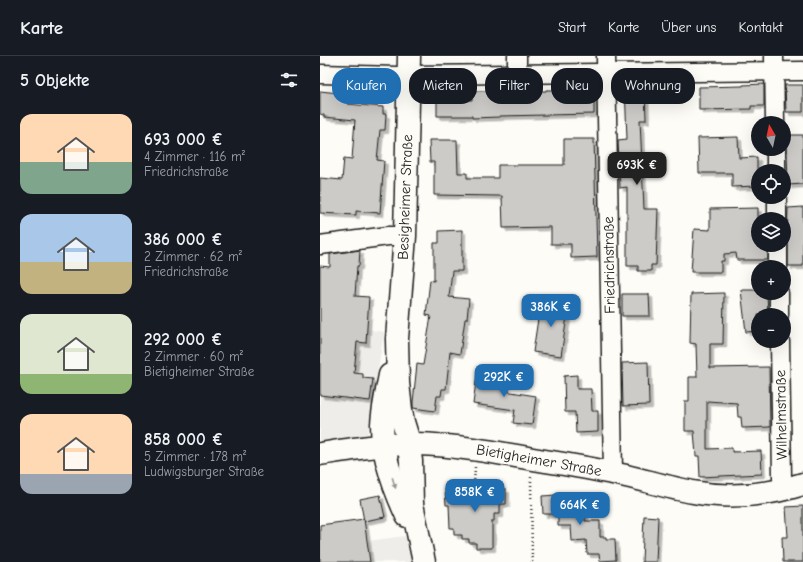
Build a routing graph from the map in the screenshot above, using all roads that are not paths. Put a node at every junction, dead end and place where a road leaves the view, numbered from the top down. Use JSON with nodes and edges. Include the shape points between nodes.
{"nodes":[{"id":1,"x":774,"y":64,"type":"edge"},
{"id":2,"x":517,"y":65,"type":"edge"},
{"id":3,"x":606,"y":65,"type":"edge"},
{"id":4,"x":408,"y":66,"type":"edge"},
{"id":5,"x":803,"y":72,"type":"edge"},
{"id":6,"x":320,"y":74,"type":"edge"},
{"id":7,"x":775,"y":116,"type":"edge"},
{"id":8,"x":405,"y":236,"type":"junction"},
{"id":9,"x":320,"y":244,"type":"edge"},
{"id":10,"x":397,"y":339,"type":"junction"},
{"id":11,"x":780,"y":348,"type":"edge"},
{"id":12,"x":384,"y":445,"type":"junction"},
{"id":13,"x":409,"y":445,"type":"junction"},
{"id":14,"x":320,"y":454,"type":"edge"},
{"id":15,"x":613,"y":473,"type":"junction"},
{"id":16,"x":794,"y":487,"type":"edge"},
{"id":17,"x":422,"y":555,"type":"edge"}],
"edges":[{"from":1,"to":3,"type":"street"},
{"from":1,"to":5,"type":"street"},
{"from":1,"to":7,"type":"street"},
{"from":2,"to":3,"type":"street"},
{"from":2,"to":4,"type":"street"},
{"from":3,"to":15,"type":"street","name":"Friedrichstraße"},
{"from":4,"to":6,"type":"street","via":[[396,76]]},
{"from":4,"to":8,"type":"main road","name":"Besigheimer Straße"},
{"from":8,"to":9,"type":"street"},
{"from":8,"to":10,"type":"main road","name":"Besigheimer Straße"},
{"from":10,"to":12,"type":"main road","name":"Besigheimer Straße","via":[[382,422]]},
{"from":10,"to":13,"type":"main road","name":"Besigheimer Straße","via":[[400,406]]},
{"from":11,"to":16,"type":"street","name":"Wilhelmstraße","via":[[782,478]]},
{"from":12,"to":13,"type":"main road","name":"Bietigheimer Straße"},
{"from":12,"to":14,"type":"main road","name":"Bietigheimer Straße"},
{"from":12,"to":17,"type":"main road","name":"Besigheimer Straße","one_way":true,"via":[[398,496]]},
{"from":13,"to":15,"type":"main road","name":"Bietigheimer Straße","via":[[498,452]]},
{"from":13,"to":17,"type":"main road","name":"Besigheimer Straße","via":[[412,504]]},
{"from":15,"to":16,"type":"main road","name":"Bietigheimer Straße","via":[[693,492],[717,495],[747,495]]}]}
